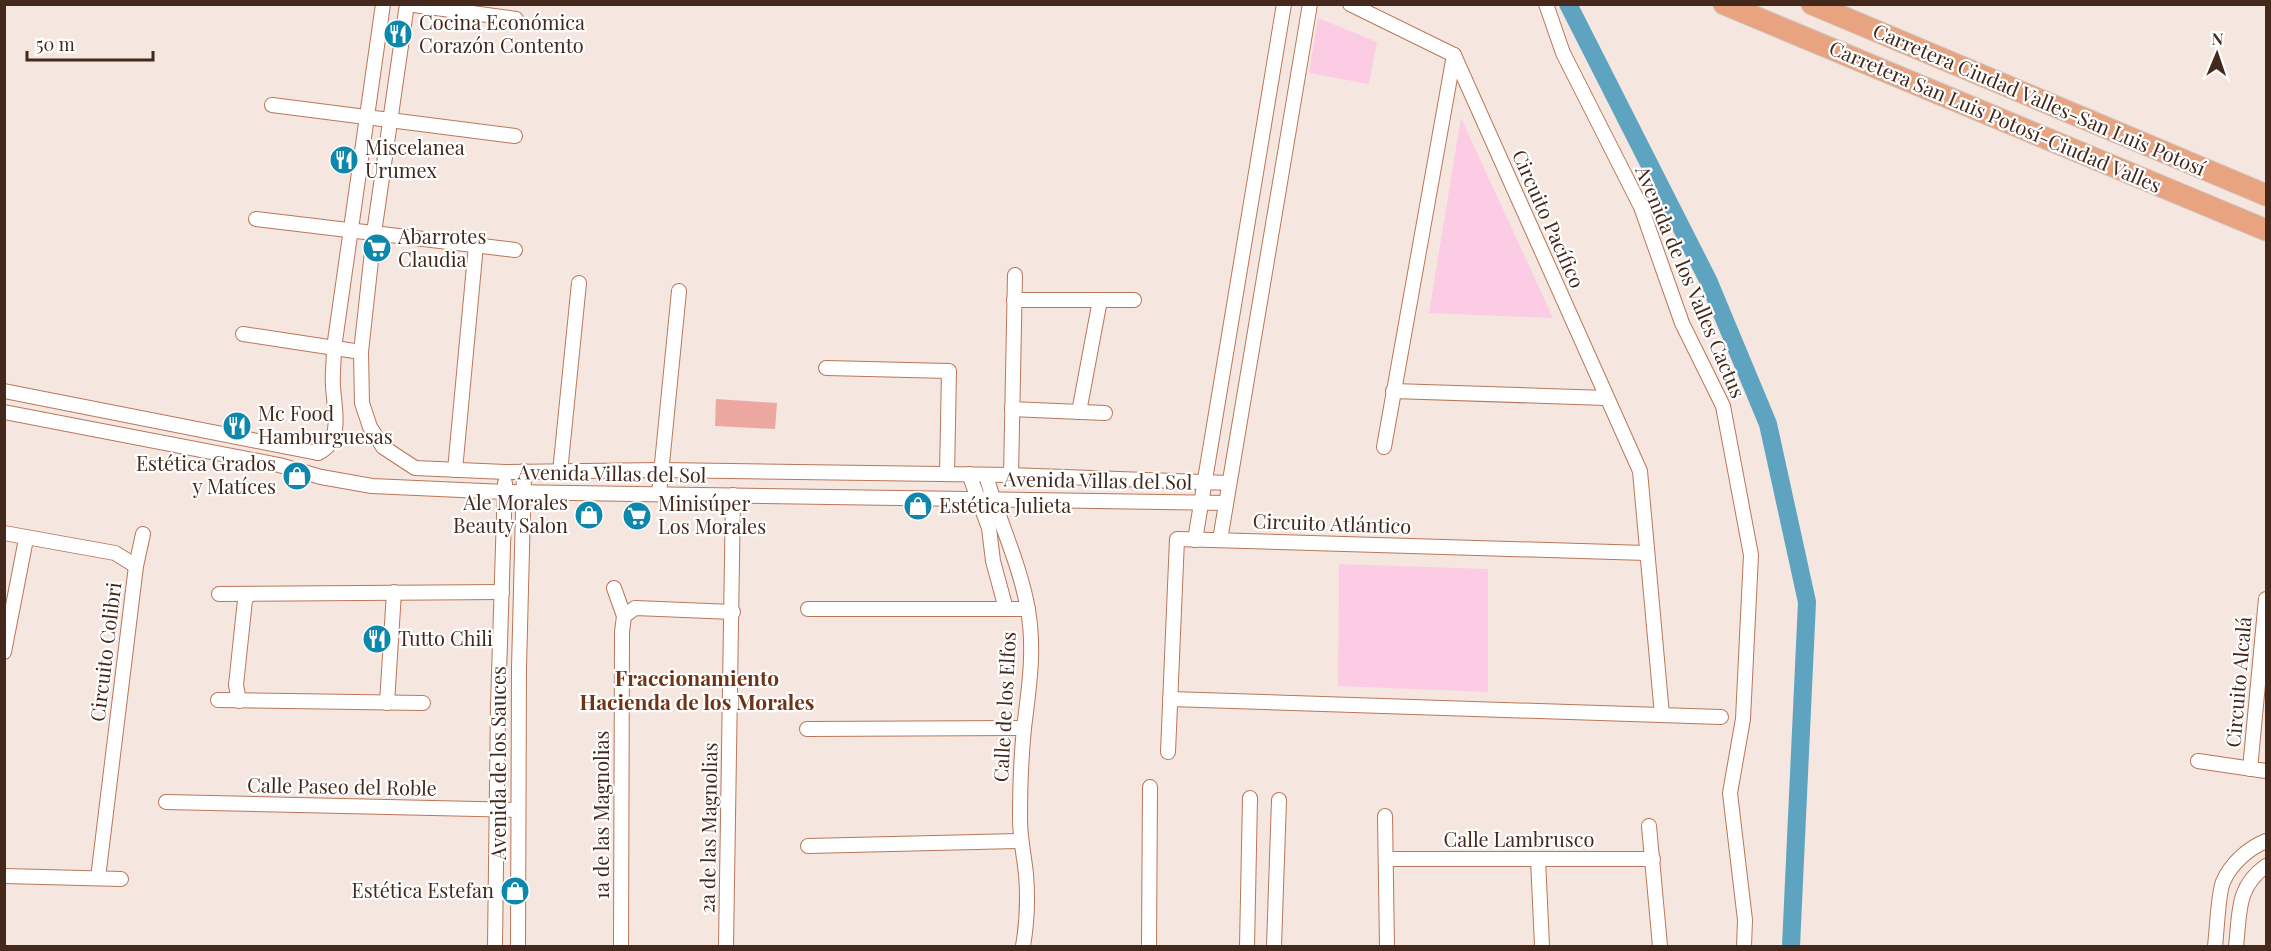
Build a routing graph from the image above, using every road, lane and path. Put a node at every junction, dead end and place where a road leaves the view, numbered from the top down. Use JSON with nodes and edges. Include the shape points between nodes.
{"nodes":[{"id":1,"x":383,"y":4,"type":"edge"},
{"id":2,"x":407,"y":4,"type":"edge"},
{"id":3,"x":1284,"y":4,"type":"edge"},
{"id":4,"x":1310,"y":4,"type":"edge"},
{"id":5,"x":1350,"y":4,"type":"edge"},
{"id":6,"x":1546,"y":4,"type":"edge"},
{"id":7,"x":1724,"y":4,"type":"edge"},
{"id":8,"x":1813,"y":5,"type":"edge"},
{"id":9,"x":516,"y":19,"type":"dead end"},
{"id":10,"x":1454,"y":55,"type":"junction"},
{"id":11,"x":272,"y":105,"type":"dead end"},
{"id":12,"x":366,"y":117,"type":"junction"},
{"id":13,"x":390,"y":120,"type":"junction"},
{"id":14,"x":515,"y":136,"type":"dead end"},
{"id":15,"x":1253,"y":191,"type":"junction"},
{"id":16,"x":2266,"y":195,"type":"edge"},
{"id":17,"x":1278,"y":196,"type":"junction"},
{"id":18,"x":256,"y":219,"type":"dead end"},
{"id":19,"x":350,"y":230,"type":"junction"},
{"id":20,"x":2266,"y":230,"type":"edge"},
{"id":21,"x":374,"y":233,"type":"junction"},
{"id":22,"x":476,"y":245,"type":"junction"},
{"id":23,"x":515,"y":250,"type":"dead end"},
{"id":24,"x":1015,"y":275,"type":"dead end"},
{"id":25,"x":579,"y":283,"type":"dead end"},
{"id":26,"x":679,"y":291,"type":"dead end"},
{"id":27,"x":1014,"y":300,"type":"junction"},
{"id":28,"x":1100,"y":300,"type":"junction"},
{"id":29,"x":1134,"y":300,"type":"dead end"},
{"id":30,"x":243,"y":334,"type":"dead end"},
{"id":31,"x":334,"y":348,"type":"junction"},
{"id":32,"x":361,"y":352,"type":"junction"},
{"id":33,"x":826,"y":368,"type":"dead end"},
{"id":34,"x":4,"y":391,"type":"edge"},
{"id":35,"x":1394,"y":391,"type":"junction"},
{"id":36,"x":1606,"y":398,"type":"junction"},
{"id":37,"x":1012,"y":410,"type":"junction"},
{"id":38,"x":4,"y":412,"type":"edge"},
{"id":39,"x":1079,"y":412,"type":"junction"},
{"id":40,"x":1105,"y":413,"type":"dead end"},
{"id":41,"x":202,"y":430,"type":"junction"},
{"id":42,"x":1384,"y":447,"type":"dead end"},
{"id":43,"x":196,"y":449,"type":"junction"},
{"id":44,"x":318,"y":453,"type":"junction"},
{"id":45,"x":455,"y":470,"type":"junction"},
{"id":46,"x":661,"y":470,"type":"junction"},
{"id":47,"x":524,"y":471,"type":"junction"},
{"id":48,"x":505,"y":472,"type":"junction"},
{"id":49,"x":560,"y":472,"type":"junction"},
{"id":50,"x":947,"y":474,"type":"junction"},
{"id":51,"x":969,"y":474,"type":"junction"},
{"id":52,"x":986,"y":475,"type":"junction"},
{"id":53,"x":1011,"y":475,"type":"junction"},
{"id":54,"x":321,"y":477,"type":"junction"},
{"id":55,"x":1203,"y":482,"type":"junction"},
{"id":56,"x":1229,"y":483,"type":"junction"},
{"id":57,"x":504,"y":492,"type":"junction"},
{"id":58,"x":523,"y":493,"type":"junction"},
{"id":59,"x":659,"y":494,"type":"junction"},
{"id":60,"x":733,"y":495,"type":"junction"},
{"id":61,"x":977,"y":498,"type":"junction"},
{"id":62,"x":992,"y":498,"type":"junction"},
{"id":63,"x":1200,"y":503,"type":"junction"},
{"id":64,"x":1226,"y":503,"type":"junction"},
{"id":65,"x":4,"y":533,"type":"edge"},
{"id":66,"x":143,"y":534,"type":"dead end"},
{"id":67,"x":27,"y":539,"type":"junction"},
{"id":68,"x":1194,"y":540,"type":"junction"},
{"id":69,"x":1220,"y":540,"type":"junction"},
{"id":70,"x":1646,"y":553,"type":"junction"},
{"id":71,"x":136,"y":566,"type":"junction"},
{"id":72,"x":614,"y":588,"type":"dead end"},
{"id":73,"x":394,"y":592,"type":"junction"},
{"id":74,"x":502,"y":592,"type":"junction"},
{"id":75,"x":219,"y":594,"type":"dead end"},
{"id":76,"x":249,"y":594,"type":"junction"},
{"id":77,"x":2266,"y":599,"type":"edge"},
{"id":78,"x":808,"y":609,"type":"dead end"},
{"id":79,"x":1006,"y":609,"type":"junction"},
{"id":80,"x":1028,"y":609,"type":"junction"},
{"id":81,"x":733,"y":612,"type":"junction"},
{"id":82,"x":624,"y":616,"type":"junction"},
{"id":83,"x":4,"y":652,"type":"edge"},
{"id":84,"x":1170,"y":699,"type":"junction"},
{"id":85,"x":218,"y":700,"type":"dead end"},
{"id":86,"x":239,"y":701,"type":"junction"},
{"id":87,"x":387,"y":703,"type":"junction"},
{"id":88,"x":423,"y":703,"type":"dead end"},
{"id":89,"x":1662,"y":715,"type":"junction"},
{"id":90,"x":1721,"y":717,"type":"dead end"},
{"id":91,"x":1024,"y":728,"type":"junction"},
{"id":92,"x":807,"y":729,"type":"dead end"},
{"id":93,"x":1168,"y":752,"type":"dead end"},
{"id":94,"x":2198,"y":761,"type":"dead end"},
{"id":95,"x":2250,"y":769,"type":"junction"},
{"id":96,"x":2266,"y":771,"type":"edge"},
{"id":97,"x":1150,"y":787,"type":"dead end"},
{"id":98,"x":1250,"y":798,"type":"dead end"},
{"id":99,"x":1279,"y":800,"type":"dead end"},
{"id":100,"x":166,"y":802,"type":"dead end"},
{"id":101,"x":496,"y":810,"type":"junction"},
{"id":102,"x":518,"y":810,"type":"junction"},
{"id":103,"x":1385,"y":816,"type":"dead end"},
{"id":104,"x":1649,"y":826,"type":"dead end"},
{"id":105,"x":1020,"y":841,"type":"junction"},
{"id":106,"x":2266,"y":841,"type":"edge"},
{"id":107,"x":807,"y":846,"type":"dead end"},
{"id":108,"x":1386,"y":859,"type":"junction"},
{"id":109,"x":1538,"y":859,"type":"junction"},
{"id":110,"x":1653,"y":860,"type":"junction"},
{"id":111,"x":2266,"y":866,"type":"edge"},
{"id":112,"x":4,"y":876,"type":"edge"},
{"id":113,"x":98,"y":878,"type":"junction"},
{"id":114,"x":122,"y":879,"type":"dead end"},
{"id":115,"x":1248,"y":919,"type":"junction"},
{"id":116,"x":1275,"y":919,"type":"junction"},
{"id":117,"x":495,"y":946,"type":"edge"},
{"id":118,"x":518,"y":946,"type":"edge"},
{"id":119,"x":621,"y":946,"type":"edge"},
{"id":120,"x":726,"y":946,"type":"edge"},
{"id":121,"x":1023,"y":946,"type":"edge"},
{"id":122,"x":1149,"y":946,"type":"edge"},
{"id":123,"x":1247,"y":946,"type":"edge"},
{"id":124,"x":1274,"y":946,"type":"edge"},
{"id":125,"x":1387,"y":946,"type":"edge"},
{"id":126,"x":1542,"y":946,"type":"edge"},
{"id":127,"x":1660,"y":946,"type":"edge"},
{"id":128,"x":1744,"y":946,"type":"edge"},
{"id":129,"x":2215,"y":946,"type":"edge"},
{"id":130,"x":2236,"y":946,"type":"edge"}],
"edges":[{"from":1,"to":12,"type":"street"},
{"from":2,"to":9,"type":"street"},
{"from":2,"to":13,"type":"street"},
{"from":3,"to":15,"type":"street"},
{"from":4,"to":17,"type":"street"},
{"from":5,"to":10,"type":"street"},
{"from":6,"to":128,"type":"street","name":"Avenida de los Valles Cactus","via":[[1563,53],[1641,207],[1682,323],[1723,406],[1751,555],[1743,719],[1730,793],[1745,920]]},
{"from":7,"to":20,"type":"main road","name":"Carretera San Luis Potosí-Ciudad Valles"},
{"from":8,"to":16,"type":"main road","name":"Carretera Ciudad Valles-San Luis Potosí"},
{"from":10,"to":35,"type":"street"},
{"from":10,"to":36,"type":"street","name":"Circuito Pacífico"},
{"from":11,"to":12,"type":"street"},
{"from":12,"to":13,"type":"street"},
{"from":12,"to":19,"type":"street"},
{"from":13,"to":14,"type":"street"},
{"from":13,"to":21,"type":"street"},
{"from":15,"to":17,"type":"street"},
{"from":15,"to":55,"type":"street"},
{"from":17,"to":56,"type":"street"},
{"from":18,"to":19,"type":"street"},
{"from":19,"to":21,"type":"street"},
{"from":19,"to":31,"type":"street"},
{"from":21,"to":22,"type":"street"},
{"from":21,"to":32,"type":"street"},
{"from":22,"to":23,"type":"street"},
{"from":22,"to":45,"type":"street"},
{"from":24,"to":27,"type":"street"},
{"from":25,"to":49,"type":"street"},
{"from":26,"to":46,"type":"street"},
{"from":27,"to":28,"type":"street"},
{"from":27,"to":37,"type":"street"},
{"from":28,"to":29,"type":"street"},
{"from":28,"to":39,"type":"street"},
{"from":30,"to":31,"type":"street"},
{"from":31,"to":32,"type":"street"},
{"from":31,"to":44,"type":"street","via":[[335,434],[327,449]]},
{"from":32,"to":45,"type":"street","name":"Avenida Villas del Sol","via":[[362,403],[370,427],[383,447],[415,468]]},
{"from":33,"to":50,"type":"street","via":[[949,371]]},
{"from":34,"to":41,"type":"street"},
{"from":35,"to":36,"type":"street"},
{"from":35,"to":42,"type":"street"},
{"from":36,"to":70,"type":"street","name":"Circuito Pacífico","via":[[1640,471]]},
{"from":37,"to":39,"type":"street"},
{"from":37,"to":53,"type":"street"},
{"from":38,"to":43,"type":"street","name":"Avenida Villas del Sol"},
{"from":39,"to":40,"type":"street"},
{"from":41,"to":43,"type":"street"},
{"from":41,"to":44,"type":"street"},
{"from":43,"to":54,"type":"street","name":"Avenida Villas del Sol"},
{"from":44,"to":54,"type":"street"},
{"from":45,"to":48,"type":"street","name":"Avenida Villas del Sol"},
{"from":46,"to":49,"type":"street","name":"Avenida Villas del Sol"},
{"from":46,"to":50,"type":"street","name":"Avenida Villas del Sol"},
{"from":46,"to":59,"type":"street"},
{"from":47,"to":48,"type":"street","name":"Avenida Villas del Sol"},
{"from":47,"to":49,"type":"street","name":"Avenida Villas del Sol"},
{"from":47,"to":58,"type":"street","name":"Avenida de los Sauces"},
{"from":48,"to":57,"type":"street","name":"Avenida de los Sauces"},
{"from":50,"to":51,"type":"street","name":"Avenida Villas del Sol"},
{"from":51,"to":52,"type":"street","name":"Avenida Villas del Sol"},
{"from":51,"to":61,"type":"street","name":"Calle de los Elfos"},
{"from":52,"to":53,"type":"street","name":"Avenida Villas del Sol"},
{"from":52,"to":62,"type":"street","name":"Calle de los Elfos"},
{"from":53,"to":55,"type":"street","name":"Avenida Villas del Sol"},
{"from":54,"to":57,"type":"street","name":"Avenida Villas del Sol","via":[[372,486]]},
{"from":55,"to":56,"type":"street","name":"Avenida Villas del Sol"},
{"from":55,"to":63,"type":"street"},
{"from":56,"to":64,"type":"street"},
{"from":57,"to":58,"type":"street","name":"Avenida Villas del Sol"},
{"from":57,"to":74,"type":"street","name":"Avenida de los Sauces"},
{"from":58,"to":59,"type":"street","name":"Avenida Villas del Sol"},
{"from":58,"to":102,"type":"street","name":"Avenida de los Sauces"},
{"from":59,"to":60,"type":"street","name":"Avenida Villas del Sol"},
{"from":60,"to":61,"type":"street","name":"Avenida Villas del Sol"},
{"from":60,"to":81,"type":"street","name":"2a de las Magnolias"},
{"from":61,"to":62,"type":"street","name":"Avenida Villas del Sol"},
{"from":61,"to":79,"type":"street","name":"Calle de los Elfos","via":[[989,528]]},
{"from":62,"to":63,"type":"street","name":"Avenida Villas del Sol"},
{"from":62,"to":80,"type":"street","name":"Calle de los Elfos"},
{"from":63,"to":64,"type":"street","name":"Avenida Villas del Sol"},
{"from":63,"to":68,"type":"street"},
{"from":64,"to":69,"type":"street"},
{"from":65,"to":67,"type":"street","name":"Circuito Colibri"},
{"from":66,"to":71,"type":"street"},
{"from":67,"to":71,"type":"street","name":"Circuito Colibri","via":[[115,553]]},
{"from":67,"to":83,"type":"street"},
{"from":68,"to":69,"type":"street","name":"Circuito Atlántico"},
{"from":68,"to":84,"type":"street","via":[[1177,539]]},
{"from":69,"to":70,"type":"street","name":"Circuito Atlántico"},
{"from":70,"to":89,"type":"street"},
{"from":71,"to":113,"type":"street","name":"Circuito Colibri"},
{"from":72,"to":82,"type":"street"},
{"from":73,"to":74,"type":"street"},
{"from":73,"to":76,"type":"street"},
{"from":73,"to":87,"type":"street"},
{"from":74,"to":101,"type":"street","name":"Avenida de los Sauces"},
{"from":75,"to":76,"type":"street"},
{"from":76,"to":86,"type":"street","via":[[245,600],[236,685]]},
{"from":77,"to":95,"type":"street","name":"Circuito Alcalá"},
{"from":78,"to":79,"type":"street"},
{"from":79,"to":80,"type":"street"},
{"from":80,"to":91,"type":"street","name":"Calle de los Elfos","via":[[1032,655]]},
{"from":81,"to":82,"type":"street","via":[[635,608]]},
{"from":81,"to":120,"type":"street","name":"2a de las Magnolias"},
{"from":82,"to":119,"type":"street","name":"1a de las Magnolias"},
{"from":84,"to":89,"type":"street"},
{"from":84,"to":93,"type":"street"},
{"from":85,"to":86,"type":"street"},
{"from":86,"to":87,"type":"street"},
{"from":87,"to":88,"type":"street"},
{"from":89,"to":90,"type":"street"},
{"from":91,"to":92,"type":"street"},
{"from":91,"to":105,"type":"street","name":"Calle de los Elfos"},
{"from":94,"to":95,"type":"street","name":"Circuito Alcalá"},
{"from":95,"to":96,"type":"street","name":"Circuito Alcalá"},
{"from":97,"to":122,"type":"street"},
{"from":98,"to":115,"type":"street"},
{"from":99,"to":116,"type":"street"},
{"from":100,"to":101,"type":"street","name":"Calle Paseo del Roble"},
{"from":101,"to":102,"type":"street","name":"Calle Paseo del Roble"},
{"from":101,"to":117,"type":"street","name":"Avenida de los Sauces"},
{"from":102,"to":118,"type":"street","name":"Avenida de los Sauces"},
{"from":103,"to":108,"type":"street"},
{"from":104,"to":110,"type":"street"},
{"from":105,"to":107,"type":"street"},
{"from":105,"to":121,"type":"street","name":"Calle de los Elfos","via":[[1028,910]]},
{"from":106,"to":129,"type":"street","via":[[2237,861],[2223,882]]},
{"from":108,"to":109,"type":"street","name":"Calle Lambrusco"},
{"from":108,"to":125,"type":"street"},
{"from":109,"to":110,"type":"street","name":"Calle Lambrusco"},
{"from":109,"to":126,"type":"street"},
{"from":110,"to":127,"type":"street"},
{"from":111,"to":130,"type":"street","via":[[2253,875],[2242,893]]},
{"from":112,"to":113,"type":"street"},
{"from":113,"to":114,"type":"street"},
{"from":115,"to":116,"type":"street"},
{"from":115,"to":123,"type":"street"},
{"from":116,"to":124,"type":"street"}]}
